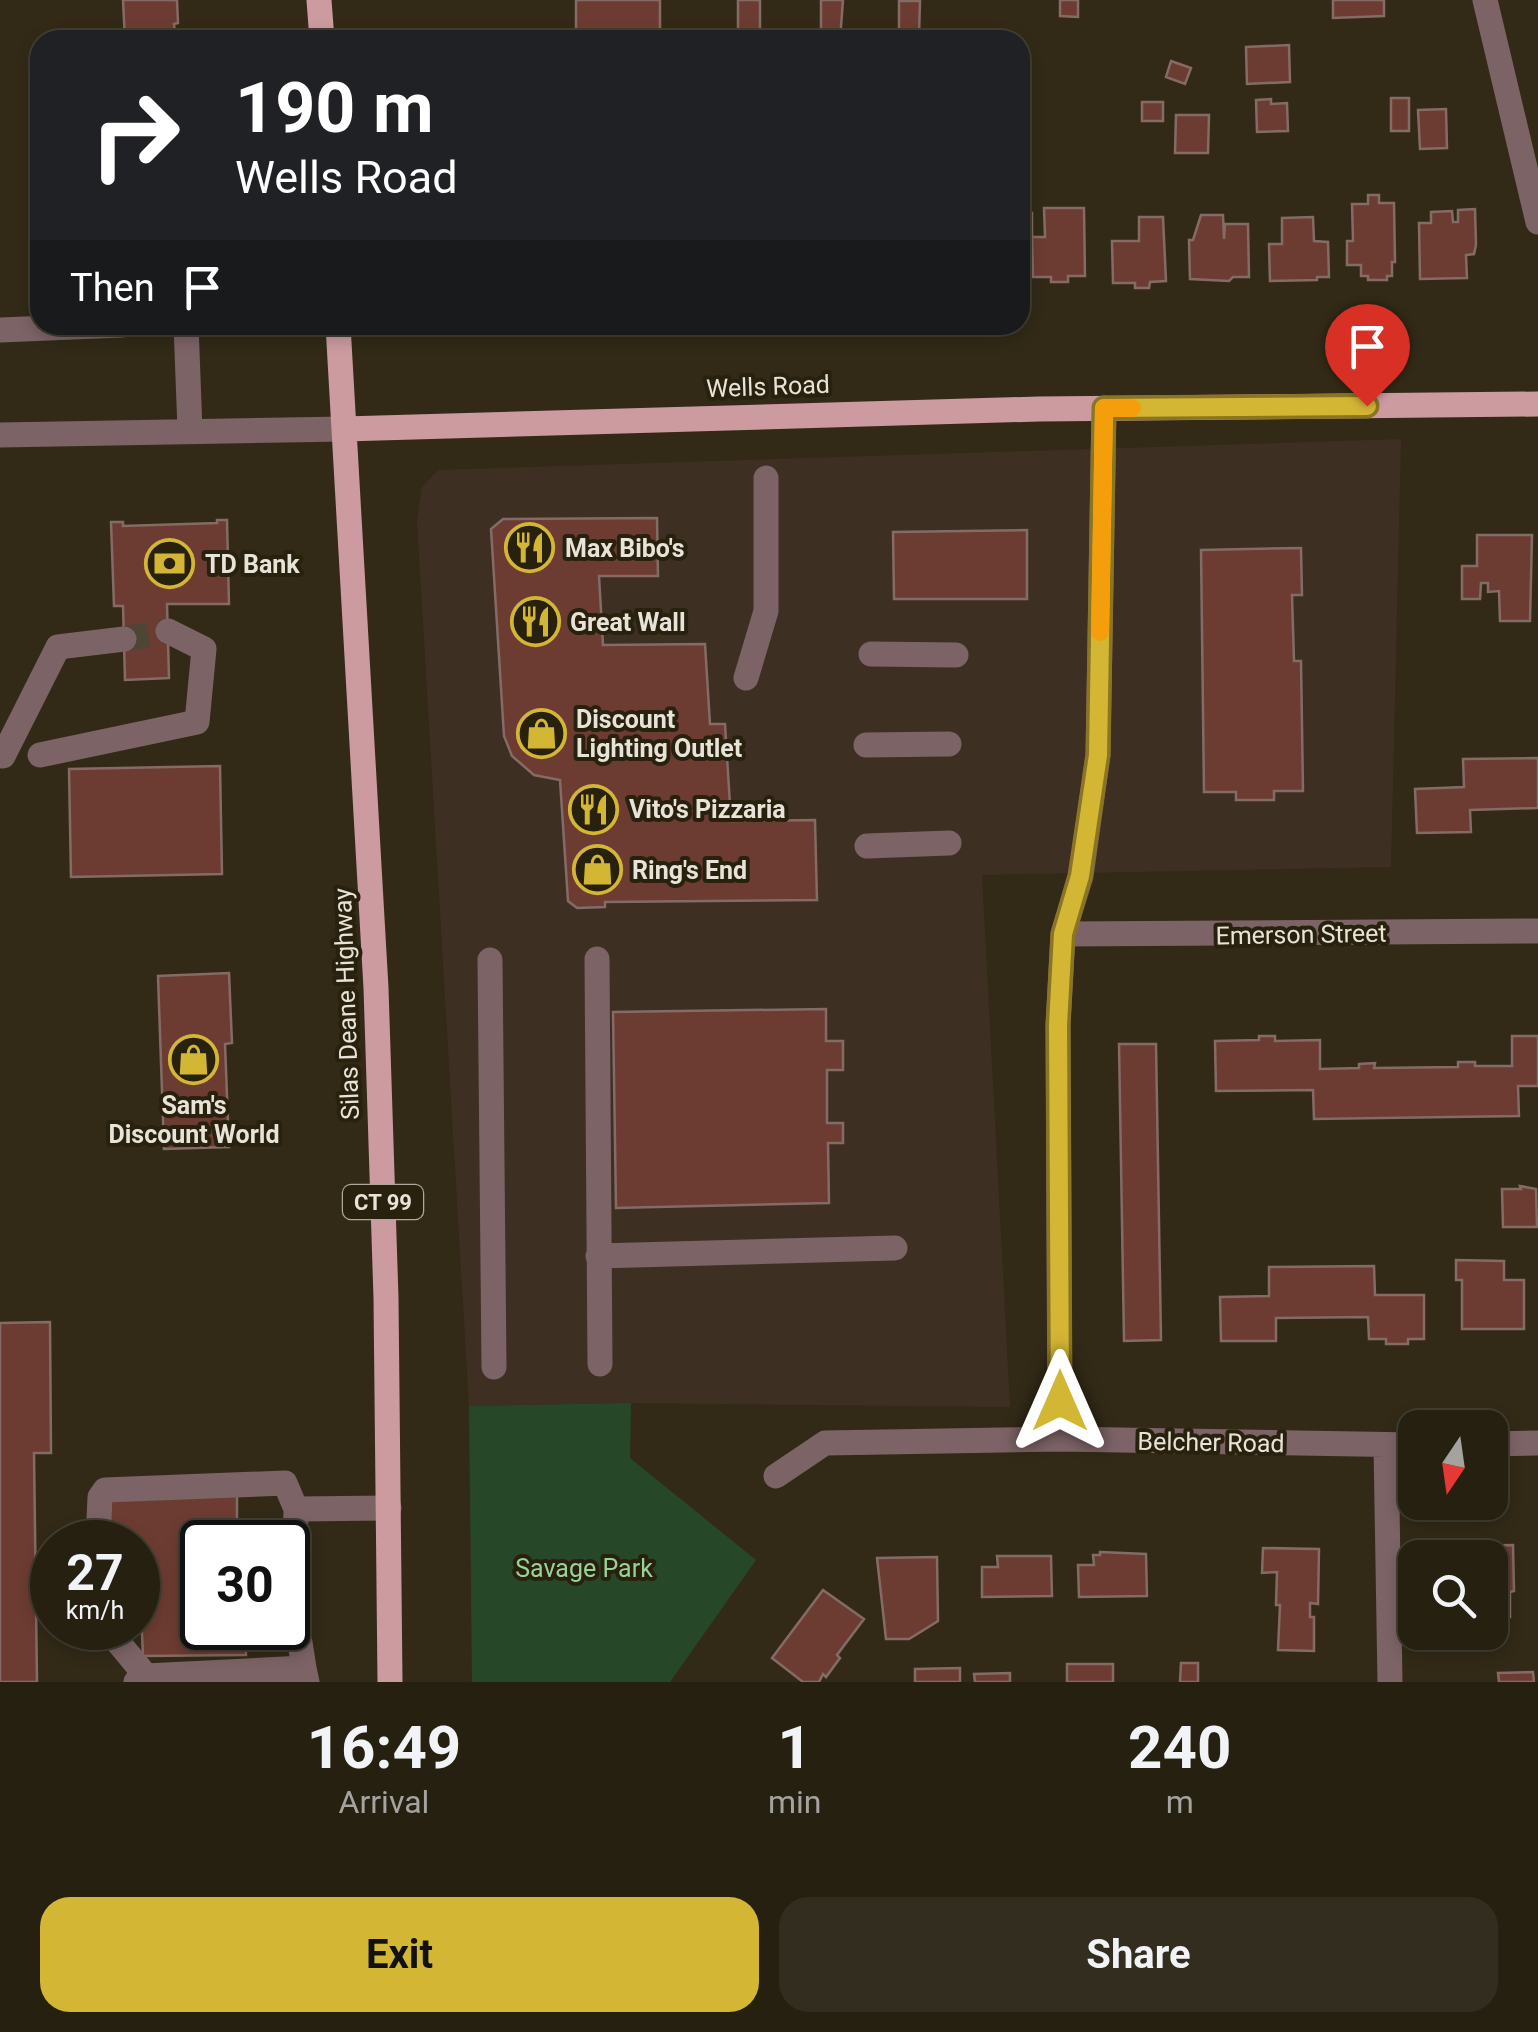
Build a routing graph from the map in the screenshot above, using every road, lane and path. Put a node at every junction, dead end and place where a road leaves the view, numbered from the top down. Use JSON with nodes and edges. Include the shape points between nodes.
{"nodes":[{"id":1,"x":319,"y":0,"type":"edge"},
{"id":2,"x":1485,"y":0,"type":"edge"},
{"id":3,"x":321,"y":30,"type":"edge"},
{"id":4,"x":1538,"y":222,"type":"edge"},
{"id":5,"x":30,"y":329,"type":"edge"},
{"id":6,"x":0,"y":330,"type":"edge"},
{"id":7,"x":186,"y":335,"type":"edge"},
{"id":8,"x":339,"y":335,"type":"edge"},
{"id":9,"x":1538,"y":404,"type":"edge"},
{"id":10,"x":1104,"y":408,"type":"junction"},
{"id":11,"x":344,"y":429,"type":"junction"},
{"id":12,"x":190,"y":430,"type":"junction"},
{"id":13,"x":0,"y":435,"type":"edge"},
{"id":14,"x":766,"y":478,"type":"dead end"},
{"id":15,"x":168,"y":631,"type":"dead end"},
{"id":16,"x":124,"y":639,"type":"tunnel mouth"},
{"id":17,"x":871,"y":654,"type":"dead end"},
{"id":18,"x":956,"y":655,"type":"dead end"},
{"id":19,"x":746,"y":678,"type":"dead end"},
{"id":20,"x":949,"y":744,"type":"dead end"},
{"id":21,"x":866,"y":745,"type":"dead end"},
{"id":22,"x":40,"y":755,"type":"dead end"},
{"id":23,"x":3,"y":756,"type":"dead end"},
{"id":24,"x":949,"y":843,"type":"dead end"},
{"id":25,"x":867,"y":846,"type":"dead end"},
{"id":26,"x":1538,"y":931,"type":"edge"},
{"id":27,"x":1063,"y":934,"type":"junction"},
{"id":28,"x":597,"y":959,"type":"dead end"},
{"id":29,"x":490,"y":960,"type":"dead end"},
{"id":30,"x":895,"y":1248,"type":"dead end"},
{"id":31,"x":598,"y":1256,"type":"junction"},
{"id":32,"x":600,"y":1364,"type":"dead end"},
{"id":33,"x":494,"y":1367,"type":"dead end"},
{"id":34,"x":1060,"y":1439,"type":"junction"},
{"id":35,"x":1538,"y":1443,"type":"edge"},
{"id":36,"x":1508,"y":1444,"type":"edge"},
{"id":37,"x":1386,"y":1446,"type":"junction"},
{"id":38,"x":1398,"y":1446,"type":"edge"},
{"id":39,"x":776,"y":1476,"type":"dead end"},
{"id":40,"x":388,"y":1508,"type":"junction"},
{"id":41,"x":296,"y":1509,"type":"junction"},
{"id":42,"x":99,"y":1520,"type":"edge"},
{"id":43,"x":123,"y":1650,"type":"edge"},
{"id":44,"x":305,"y":1675,"type":"edge"},
{"id":45,"x":141,"y":1679,"type":"edge"},
{"id":46,"x":390,"y":1682,"type":"edge"},
{"id":47,"x":1390,"y":1682,"type":"edge"}],
"edges":[{"from":1,"to":3,"type":"main road"},
{"from":2,"to":4,"type":"street"},
{"from":5,"to":6,"type":"street"},
{"from":7,"to":12,"type":"street"},
{"from":8,"to":11,"type":"main road","name":"Silas Deane Highway","number":"CT 99"},
{"from":9,"to":10,"type":"main road","name":"Wells Road"},
{"from":10,"to":11,"type":"main road","name":"Wells Road"},
{"from":10,"to":27,"type":"street","via":[[1098,755],[1080,876]]},
{"from":11,"to":12,"type":"street","name":"Wells Road"},
{"from":11,"to":40,"type":"main road","name":"Silas Deane Highway","number":"CT 99","via":[[376,974]]},
{"from":12,"to":13,"type":"street","name":"Wells Road"},
{"from":14,"to":19,"type":"street","via":[[766,611]]},
{"from":15,"to":22,"type":"street","via":[[204,649],[197,722]]},
{"from":16,"to":23,"type":"street","via":[[58,647]]},
{"from":17,"to":18,"type":"street"},
{"from":20,"to":21,"type":"street"},
{"from":24,"to":25,"type":"street"},
{"from":26,"to":27,"type":"street","name":"Emerson Street"},
{"from":27,"to":34,"type":"street"},
{"from":28,"to":31,"type":"street"},
{"from":29,"to":33,"type":"street"},
{"from":30,"to":31,"type":"street"},
{"from":31,"to":32,"type":"street"},
{"from":34,"to":37,"type":"street","name":"Belcher Road"},
{"from":34,"to":39,"type":"street","name":"Belcher Road","via":[[825,1443]]},
{"from":35,"to":36,"type":"street"},
{"from":37,"to":38,"type":"street","name":"Belcher Road"},
{"from":37,"to":47,"type":"street"},
{"from":40,"to":41,"type":"street"},
{"from":40,"to":46,"type":"main road","name":"Silas Deane Highway","number":"CT 99"},
{"from":41,"to":42,"type":"street","via":[[284,1483],[106,1490]]},
{"from":41,"to":44,"type":"street","via":[[294,1605]]},
{"from":43,"to":45,"type":"street"},
{"from":44,"to":45,"type":"street"}]}
